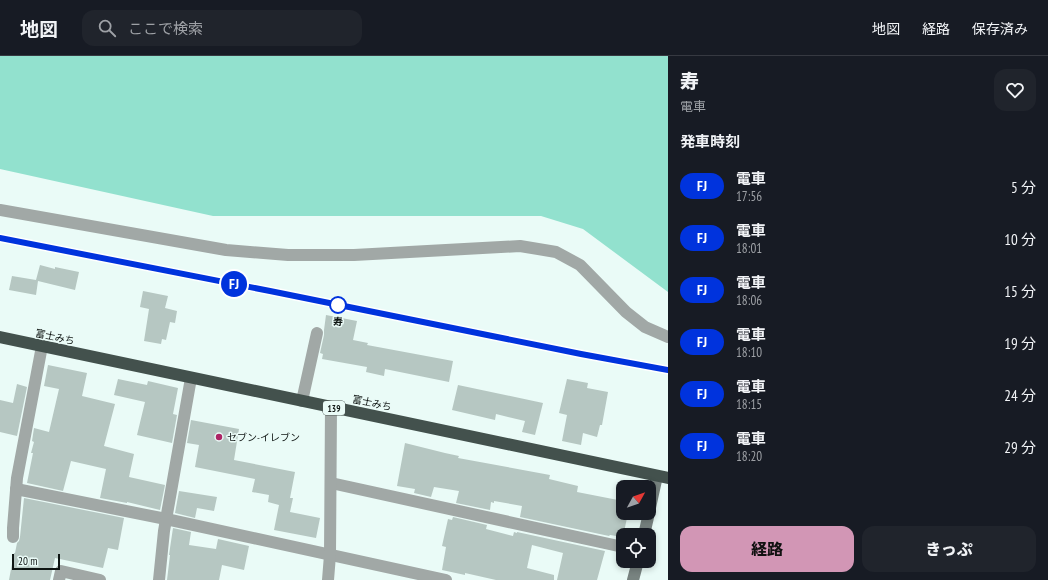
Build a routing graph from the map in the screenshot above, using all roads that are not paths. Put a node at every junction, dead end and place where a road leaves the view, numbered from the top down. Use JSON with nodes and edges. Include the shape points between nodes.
{"nodes":[{"id":1,"x":0,"y":210,"type":"edge"},
{"id":2,"x":317,"y":333,"type":"dead end"},
{"id":3,"x":0,"y":337,"type":"edge"},
{"id":4,"x":668,"y":337,"type":"edge"},
{"id":5,"x":42,"y":346,"type":"junction"},
{"id":6,"x":191,"y":378,"type":"junction"},
{"id":7,"x":302,"y":401,"type":"junction"},
{"id":8,"x":331,"y":407,"type":"junction"},
{"id":9,"x":663,"y":477,"type":"edge"},
{"id":10,"x":330,"y":483,"type":"junction"},
{"id":11,"x":16,"y":489,"type":"junction"},
{"id":12,"x":656,"y":494,"type":"edge"},
{"id":13,"x":166,"y":519,"type":"junction"},
{"id":14,"x":13,"y":537,"type":"dead end"},
{"id":15,"x":616,"y":545,"type":"edge"},
{"id":16,"x":330,"y":555,"type":"junction"},
{"id":17,"x":636,"y":568,"type":"edge"},
{"id":18,"x":59,"y":580,"type":"edge"},
{"id":19,"x":100,"y":580,"type":"edge"},
{"id":20,"x":159,"y":580,"type":"edge"},
{"id":21,"x":328,"y":580,"type":"edge"},
{"id":22,"x":446,"y":580,"type":"edge"},
{"id":23,"x":633,"y":580,"type":"edge"}],
"edges":[{"from":1,"to":4,"type":"street","via":[[226,250],[288,255],[354,256],[520,246],[556,252],[580,265],[626,312],[645,327]]},
{"from":2,"to":7,"type":"street"},
{"from":3,"to":5,"type":"highway","name":"富士みち","number":"139"},
{"from":5,"to":6,"type":"highway","name":"富士みち","number":"139"},
{"from":5,"to":11,"type":"street"},
{"from":6,"to":7,"type":"highway","name":"富士みち","number":"139"},
{"from":6,"to":13,"type":"street"},
{"from":7,"to":8,"type":"highway","name":"富士みち","number":"139"},
{"from":8,"to":9,"type":"highway","name":"富士みち","number":"139"},
{"from":8,"to":10,"type":"street"},
{"from":9,"to":12,"type":"street"},
{"from":10,"to":15,"type":"street"},
{"from":10,"to":16,"type":"street"},
{"from":11,"to":13,"type":"street"},
{"from":11,"to":14,"type":"street"},
{"from":13,"to":16,"type":"street"},
{"from":13,"to":20,"type":"street"},
{"from":16,"to":21,"type":"street"},
{"from":16,"to":22,"type":"street"},
{"from":17,"to":23,"type":"street"},
{"from":18,"to":19,"type":"street","via":[[61,571]]}]}
